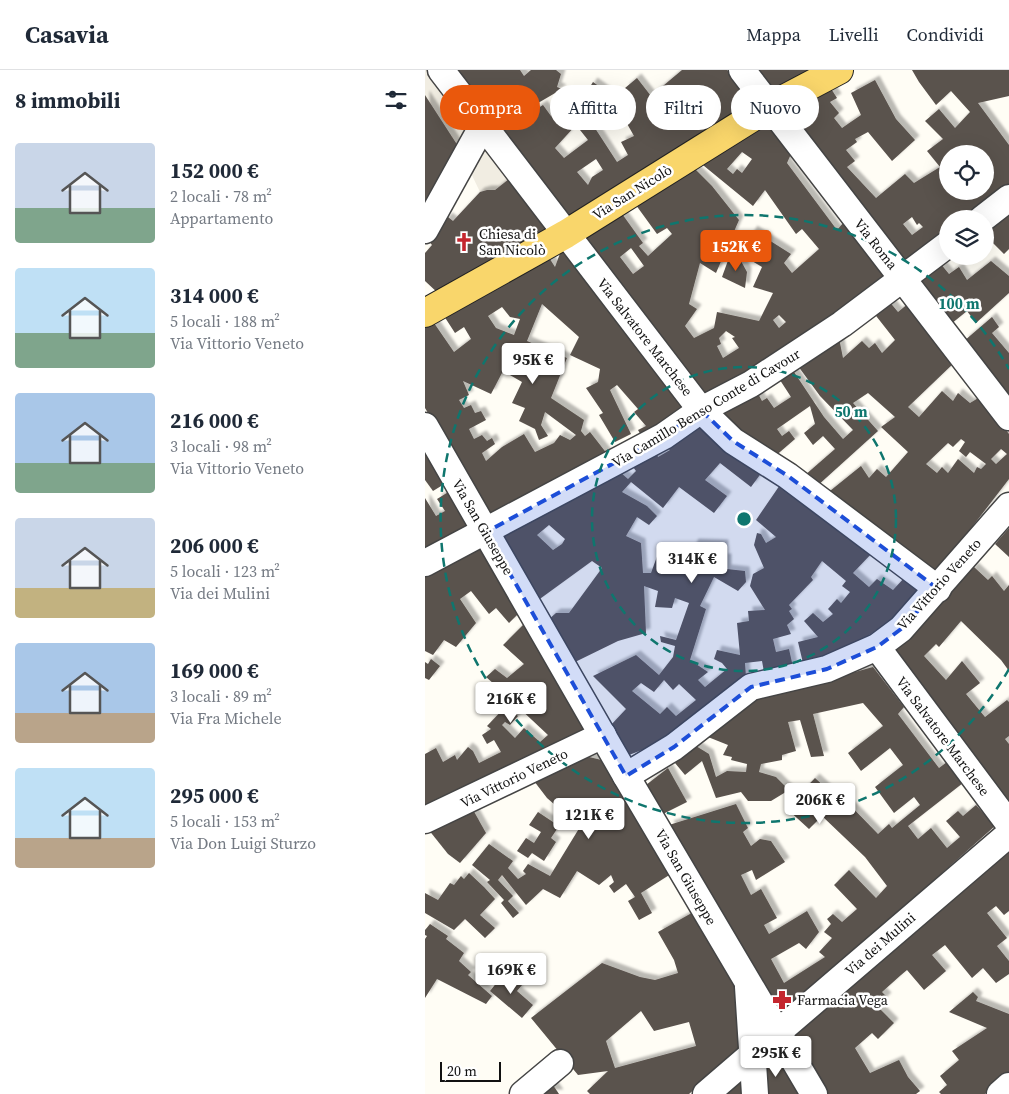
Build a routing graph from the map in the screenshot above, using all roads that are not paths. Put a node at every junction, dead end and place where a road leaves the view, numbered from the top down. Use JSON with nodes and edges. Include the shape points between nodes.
{"nodes":[{"id":1,"x":441,"y":70,"type":"edge"},
{"id":2,"x":742,"y":70,"type":"edge"},
{"id":3,"x":839,"y":70,"type":"edge"},
{"id":4,"x":452,"y":85,"type":"edge"},
{"id":5,"x":753,"y":85,"type":"edge"},
{"id":6,"x":811,"y":85,"type":"edge"},
{"id":7,"x":480,"y":130,"type":"edge"},
{"id":8,"x":487,"y":130,"type":"edge"},
{"id":9,"x":732,"y":130,"type":"edge"},
{"id":10,"x":787,"y":130,"type":"edge"},
{"id":11,"x":1009,"y":198,"type":"edge"},
{"id":12,"x":994,"y":210,"type":"edge"},
{"id":13,"x":425,"y":230,"type":"edge"},
{"id":14,"x":565,"y":234,"type":"junction"},
{"id":15,"x":939,"y":251,"type":"edge"},
{"id":16,"x":903,"y":279,"type":"junction"},
{"id":17,"x":425,"y":313,"type":"edge"},
{"id":18,"x":701,"y":410,"type":"junction"},
{"id":19,"x":1009,"y":417,"type":"edge"},
{"id":20,"x":425,"y":426,"type":"edge"},
{"id":21,"x":1009,"y":506,"type":"edge"},
{"id":22,"x":486,"y":532,"type":"junction"},
{"id":23,"x":425,"y":563,"type":"edge"},
{"id":24,"x":938,"y":589,"type":"junction"},
{"id":25,"x":877,"y":648,"type":"junction"},
{"id":26,"x":603,"y":735,"type":"junction"},
{"id":27,"x":627,"y":776,"type":"junction"},
{"id":28,"x":425,"y":820,"type":"edge"},
{"id":29,"x":1009,"y":824,"type":"edge"},
{"id":30,"x":1009,"y":834,"type":"edge"},
{"id":31,"x":748,"y":983,"type":"junction"},
{"id":32,"x":777,"y":1033,"type":"junction"},
{"id":33,"x":752,"y":1054,"type":"junction"},
{"id":34,"x":560,"y":1063,"type":"dead end"},
{"id":35,"x":1009,"y":1086,"type":"edge"},
{"id":36,"x":523,"y":1094,"type":"edge"},
{"id":37,"x":706,"y":1094,"type":"edge"},
{"id":38,"x":755,"y":1094,"type":"edge"},
{"id":39,"x":813,"y":1094,"type":"edge"},
{"id":40,"x":1000,"y":1094,"type":"edge"}],
"edges":[{"from":1,"to":4,"type":"street","name":"Via Salvatore Marchese"},
{"from":2,"to":5,"type":"street","name":"Via Roma"},
{"from":3,"to":6,"type":"main road","name":"Via San Nicolò"},
{"from":7,"to":13,"type":"street"},
{"from":8,"to":14,"type":"street","name":"Via Salvatore Marchese"},
{"from":9,"to":14,"type":"main road","name":"Via San Nicolò"},
{"from":10,"to":16,"type":"street","name":"Via Roma"},
{"from":11,"to":12,"type":"street"},
{"from":14,"to":17,"type":"main road","name":"Via San Nicolò"},
{"from":14,"to":18,"type":"street","name":"Via Salvatore Marchese"},
{"from":15,"to":16,"type":"street","name":"Via Camillo Benso Conte di Cavour"},
{"from":16,"to":18,"type":"street","name":"Via Camillo Benso Conte di Cavour","via":[[751,384]]},
{"from":16,"to":19,"type":"street","name":"Via Roma"},
{"from":18,"to":22,"type":"street","name":"Via Camillo Benso Conte di Cavour","via":[[664,436]]},
{"from":18,"to":24,"type":"street","name":"Via Salvatore Marchese","via":[[733,441],[787,476]]},
{"from":20,"to":22,"type":"street","name":"Via San Giuseppe"},
{"from":21,"to":24,"type":"street","name":"Via Vittorio Veneto"},
{"from":22,"to":23,"type":"street","name":"Via Camillo Benso Conte di Cavour"},
{"from":22,"to":26,"type":"street","name":"Via San Giuseppe"},
{"from":24,"to":25,"type":"street","name":"Via Vittorio Veneto","via":[[901,629]]},
{"from":25,"to":27,"type":"street","name":"Via Vittorio Veneto","via":[[827,669],[751,687],[674,747]]},
{"from":25,"to":29,"type":"street","name":"Via Salvatore Marchese"},
{"from":26,"to":27,"type":"street","name":"Via San Giuseppe"},
{"from":26,"to":28,"type":"street","name":"Via Vittorio Veneto"},
{"from":27,"to":31,"type":"street","name":"Via San Giuseppe"},
{"from":30,"to":32,"type":"street","name":"Via dei Mulini"},
{"from":31,"to":32,"type":"street","name":"Via San Giuseppe"},
{"from":31,"to":33,"type":"street"},
{"from":32,"to":33,"type":"street","name":"Via dei Mulini"},
{"from":32,"to":39,"type":"street","name":"Via San Giuseppe"},
{"from":33,"to":37,"type":"street","name":"Via dei Mulini"},
{"from":33,"to":38,"type":"street"},
{"from":34,"to":36,"type":"street"},
{"from":35,"to":40,"type":"street"}]}
